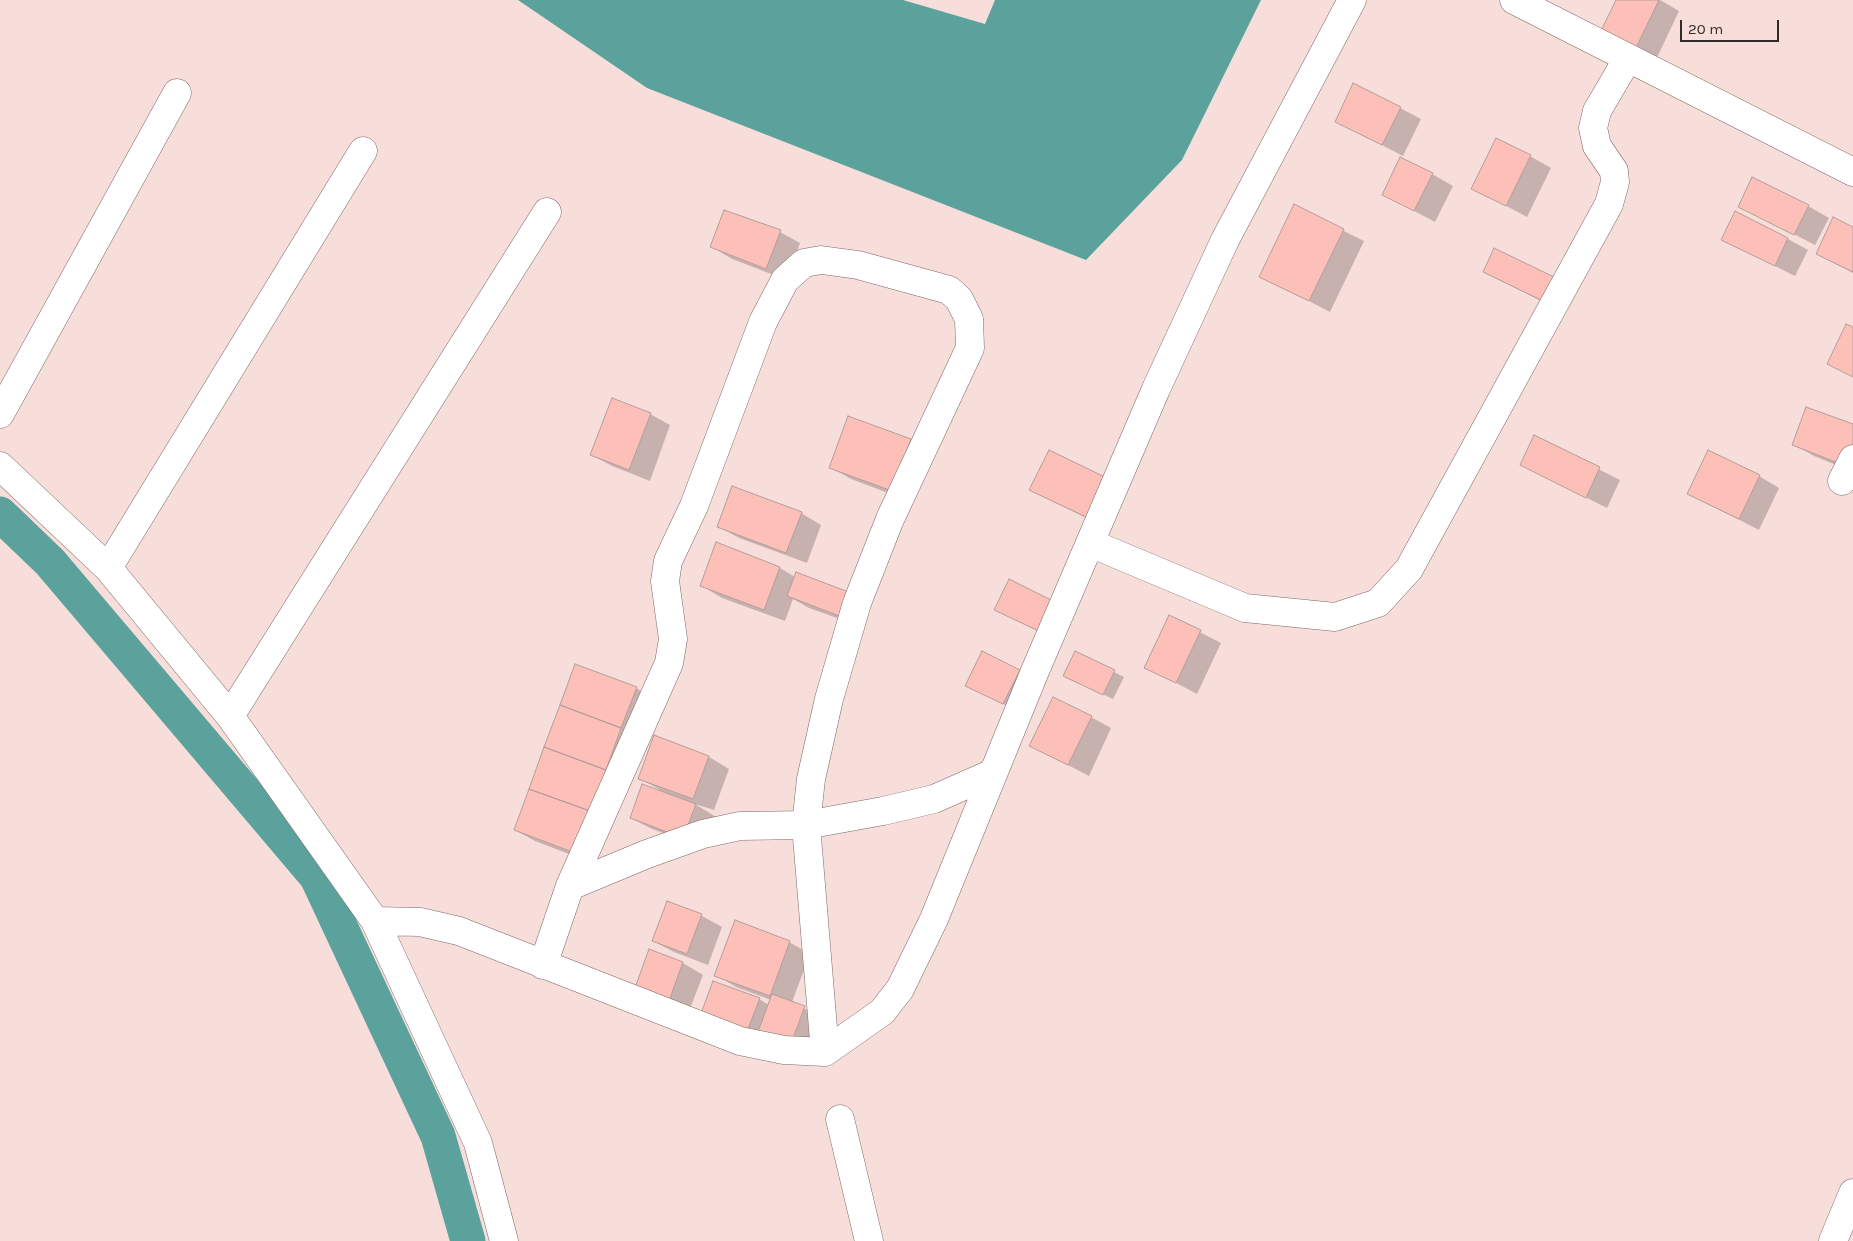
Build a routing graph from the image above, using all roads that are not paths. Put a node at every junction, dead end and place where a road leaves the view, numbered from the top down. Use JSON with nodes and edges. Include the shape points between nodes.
{"nodes":[{"id":1,"x":1352,"y":0,"type":"edge"},
{"id":2,"x":1514,"y":0,"type":"edge"},
{"id":3,"x":1628,"y":58,"type":"junction"},
{"id":4,"x":177,"y":93,"type":"dead end"},
{"id":5,"x":363,"y":151,"type":"dead end"},
{"id":6,"x":1853,"y":172,"type":"edge"},
{"id":7,"x":547,"y":212,"type":"dead end"},
{"id":8,"x":0,"y":414,"type":"edge"},
{"id":9,"x":0,"y":466,"type":"edge"},
{"id":10,"x":1090,"y":543,"type":"junction"},
{"id":11,"x":108,"y":568,"type":"junction"},
{"id":12,"x":230,"y":716,"type":"junction"},
{"id":13,"x":993,"y":773,"type":"junction"},
{"id":14,"x":806,"y":825,"type":"junction"},
{"id":15,"x":570,"y":886,"type":"junction"},
{"id":16,"x":376,"y":921,"type":"junction"},
{"id":17,"x":543,"y":965,"type":"junction"},
{"id":18,"x":825,"y":1052,"type":"junction"},
{"id":19,"x":840,"y":1119,"type":"dead end"},
{"id":20,"x":1853,"y":1193,"type":"edge"},
{"id":21,"x":504,"y":1241,"type":"edge"},
{"id":22,"x":869,"y":1241,"type":"edge"},
{"id":23,"x":1833,"y":1241,"type":"edge"}],
"edges":[{"from":1,"to":10,"type":"street","via":[[1225,240]]},
{"from":2,"to":3,"type":"street"},
{"from":3,"to":6,"type":"street"},
{"from":3,"to":10,"type":"street","via":[[1597,111],[1593,128],[1597,146],[1614,171],[1615,182],[1609,204],[1409,569],[1378,602],[1335,617],[1245,608]]},
{"from":4,"to":8,"type":"street"},
{"from":5,"to":11,"type":"street"},
{"from":7,"to":12,"type":"street"},
{"from":9,"to":11,"type":"street"},
{"from":10,"to":13,"type":"street"},
{"from":11,"to":12,"type":"street"},
{"from":12,"to":16,"type":"street"},
{"from":13,"to":14,"type":"street","via":[[934,798]]},
{"from":13,"to":18,"type":"street","via":[[934,919],[900,989],[882,1012]]},
{"from":14,"to":15,"type":"street","via":[[740,826],[703,834]]},
{"from":14,"to":15,"type":"street","via":[[811,779],[829,699],[857,603],[890,519],[970,348],[969,319],[959,299],[949,290],[858,265],[821,260],[804,263],[785,280],[763,322],[694,506],[668,561],[666,581],[673,639],[669,663]]},
{"from":14,"to":18,"type":"street"},
{"from":15,"to":17,"type":"street"},
{"from":16,"to":17,"type":"street","via":[[420,922],[460,931]]},
{"from":16,"to":21,"type":"street","via":[[478,1143]]},
{"from":17,"to":18,"type":"street","via":[[740,1041],[784,1050]]},
{"from":19,"to":22,"type":"street"},
{"from":20,"to":23,"type":"street"}]}
